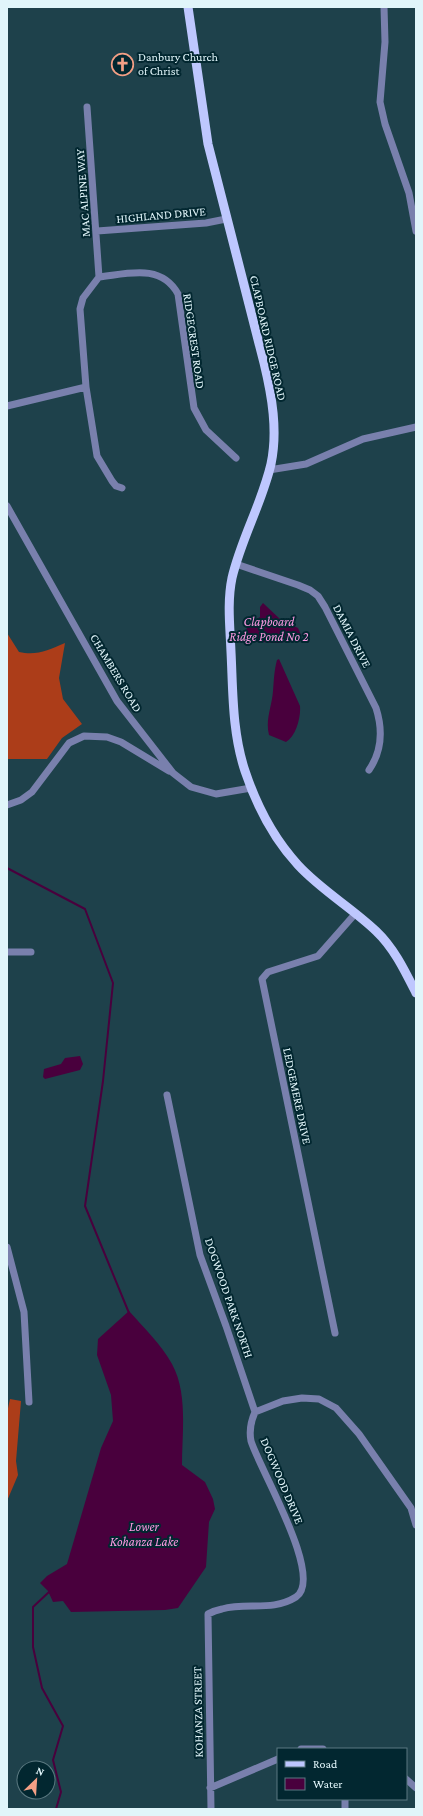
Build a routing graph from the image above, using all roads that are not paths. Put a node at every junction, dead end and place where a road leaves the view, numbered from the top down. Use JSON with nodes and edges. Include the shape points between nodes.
{"nodes":[{"id":1,"x":188,"y":7,"type":"edge"},
{"id":2,"x":384,"y":7,"type":"edge"},
{"id":3,"x":88,"y":107,"type":"dead end"},
{"id":4,"x":226,"y":219,"type":"junction"},
{"id":5,"x":97,"y":231,"type":"junction"},
{"id":6,"x":416,"y":231,"type":"edge"},
{"id":7,"x":99,"y":277,"type":"junction"},
{"id":8,"x":86,"y":387,"type":"junction"},
{"id":9,"x":7,"y":406,"type":"edge"},
{"id":10,"x":416,"y":427,"type":"edge"},
{"id":11,"x":236,"y":458,"type":"dead end"},
{"id":12,"x":269,"y":470,"type":"junction"},
{"id":13,"x":122,"y":488,"type":"dead end"},
{"id":14,"x":7,"y":506,"type":"edge"},
{"id":15,"x":236,"y":564,"type":"junction"},
{"id":16,"x":369,"y":770,"type":"dead end"},
{"id":17,"x":173,"y":773,"type":"junction"},
{"id":18,"x":251,"y":788,"type":"junction"},
{"id":19,"x":7,"y":805,"type":"edge"},
{"id":20,"x":355,"y":914,"type":"junction"},
{"id":21,"x":7,"y":952,"type":"edge"},
{"id":22,"x":31,"y":952,"type":"dead end"},
{"id":23,"x":416,"y":993,"type":"edge"},
{"id":24,"x":167,"y":1096,"type":"dead end"},
{"id":25,"x":7,"y":1247,"type":"edge"},
{"id":26,"x":335,"y":1332,"type":"dead end"},
{"id":27,"x":29,"y":1402,"type":"dead end"},
{"id":28,"x":255,"y":1412,"type":"junction"},
{"id":29,"x":416,"y":1525,"type":"edge"},
{"id":30,"x":208,"y":1614,"type":"joint"},
{"id":31,"x":277,"y":1759,"type":"edge"},
{"id":32,"x":407,"y":1779,"type":"edge"},
{"id":33,"x":210,"y":1788,"type":"junction"},
{"id":34,"x":416,"y":1788,"type":"edge"},
{"id":35,"x":211,"y":1809,"type":"edge"}],
"edges":[{"from":1,"to":4,"type":"main road","name":"CLAPBOARD RIDGE ROAD","via":[[204,123]]},
{"from":2,"to":6,"type":"street","via":[[385,42],[380,102],[409,194]]},
{"from":3,"to":5,"type":"street","name":"MAC ALPINE WAY"},
{"from":4,"to":5,"type":"street","name":"HIGHLAND DRIVE","via":[[206,223]]},
{"from":4,"to":12,"type":"main road","name":"CLAPBOARD RIDGE ROAD","via":[[271,395],[273,441]]},
{"from":5,"to":7,"type":"street","name":"MAC ALPINE WAY"},
{"from":7,"to":8,"type":"street","via":[[83,298],[80,308]]},
{"from":7,"to":11,"type":"street","name":"RIDGECREST ROAD","via":[[149,273],[162,276],[172,284],[178,294],[194,408],[206,430]]},
{"from":8,"to":9,"type":"street"},
{"from":8,"to":13,"type":"street","via":[[97,456],[112,481]]},
{"from":10,"to":12,"type":"street","via":[[363,439],[306,464]]},
{"from":12,"to":15,"type":"main road","name":"CLAPBOARD RIDGE ROAD"},
{"from":14,"to":17,"type":"street","name":"CHAMBERS ROAD","via":[[117,701]]},
{"from":15,"to":16,"type":"street","name":"DAMIA DRIVE","via":[[310,590],[325,606],[381,723],[381,738],[376,760]]},
{"from":15,"to":18,"type":"main road","name":"CLAPBOARD RIDGE ROAD","via":[[229,612],[233,701],[239,750]]},
{"from":17,"to":18,"type":"street","name":"CHAMBERS ROAD","via":[[192,787],[216,794]]},
{"from":17,"to":19,"type":"street","via":[[121,742],[107,737],[84,736],[69,743],[32,792],[21,800]]},
{"from":18,"to":20,"type":"main road","name":"CLAPBOARD RIDGE ROAD","via":[[270,826],[298,865]]},
{"from":20,"to":23,"type":"main road","name":"CLAPBOARD RIDGE ROAD","via":[[386,941]]},
{"from":20,"to":26,"type":"street","name":"LEDGEMERE DRIVE","via":[[318,956],[268,972],[262,979]]},
{"from":21,"to":22,"type":"street"},
{"from":24,"to":28,"type":"street","name":"DOGWOOD PARK NORTH","via":[[200,1256]]},
{"from":25,"to":27,"type":"street","via":[[24,1312]]},
{"from":28,"to":29,"type":"street","via":[[283,1401],[302,1398],[319,1399],[336,1408],[359,1434],[411,1508]]},
{"from":28,"to":30,"type":"street","name":"DOGWOOD DRIVE","via":[[251,1422],[251,1440],[288,1520],[302,1562],[304,1582],[298,1595],[282,1605],[223,1608]]},
{"from":30,"to":33,"type":"street","name":"KOHANZA STREET"},
{"from":31,"to":33,"type":"street"},
{"from":32,"to":34,"type":"street"},
{"from":33,"to":35,"type":"street","name":"KOHANZA STREET"}]}
